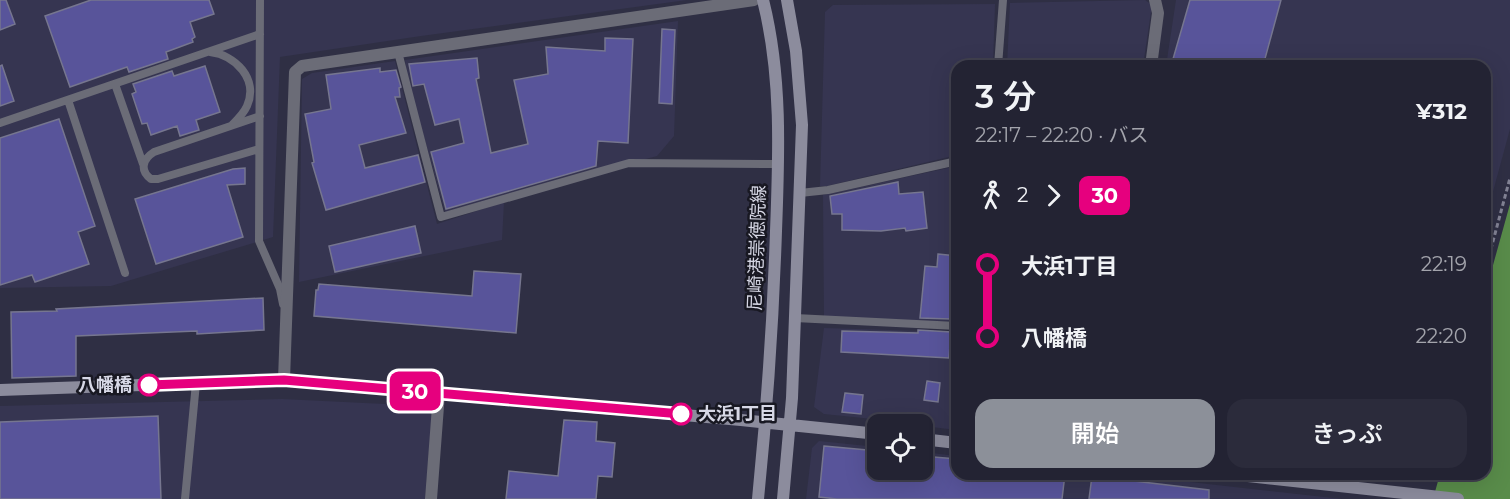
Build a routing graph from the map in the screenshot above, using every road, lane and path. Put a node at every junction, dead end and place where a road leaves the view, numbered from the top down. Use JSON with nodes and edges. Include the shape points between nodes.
{"nodes":[{"id":1,"x":260,"y":0,"type":"edge"},
{"id":2,"x":754,"y":0,"type":"edge"},
{"id":3,"x":763,"y":0,"type":"edge"},
{"id":4,"x":787,"y":0,"type":"edge"},
{"id":5,"x":1003,"y":0,"type":"edge"},
{"id":6,"x":1155,"y":0,"type":"edge"},
{"id":7,"x":260,"y":34,"type":"junction"},
{"id":8,"x":206,"y":52,"type":"junction"},
{"id":9,"x":398,"y":52,"type":"junction"},
{"id":10,"x":998,"y":60,"type":"edge"},
{"id":11,"x":1152,"y":60,"type":"edge"},
{"id":12,"x":115,"y":84,"type":"junction"},
{"id":13,"x":68,"y":100,"type":"junction"},
{"id":14,"x":260,"y":116,"type":"junction"},
{"id":15,"x":0,"y":123,"type":"edge"},
{"id":16,"x":232,"y":125,"type":"junction"},
{"id":17,"x":259,"y":149,"type":"junction"},
{"id":18,"x":951,"y":162,"type":"edge"},
{"id":19,"x":143,"y":164,"type":"junction"},
{"id":20,"x":779,"y":164,"type":"junction"},
{"id":21,"x":1510,"y":178,"type":"edge"},
{"id":22,"x":800,"y":193,"type":"junction"},
{"id":23,"x":1491,"y":249,"type":"edge"},
{"id":24,"x":125,"y":273,"type":"dead end"},
{"id":25,"x":795,"y":318,"type":"junction"},
{"id":26,"x":286,"y":325,"type":"junction"},
{"id":27,"x":951,"y":326,"type":"edge"},
{"id":28,"x":284,"y":380,"type":"junction"},
{"id":29,"x":195,"y":383,"type":"junction"},
{"id":30,"x":0,"y":390,"type":"edge"},
{"id":31,"x":439,"y":393,"type":"junction"},
{"id":32,"x":766,"y":422,"type":"junction"},
{"id":33,"x":791,"y":424,"type":"junction"},
{"id":34,"x":867,"y":433,"type":"edge"},
{"id":35,"x":933,"y":440,"type":"edge"},
{"id":36,"x":951,"y":442,"type":"edge"},
{"id":37,"x":1283,"y":480,"type":"edge"},
{"id":38,"x":185,"y":499,"type":"edge"},
{"id":39,"x":431,"y":499,"type":"edge"},
{"id":40,"x":758,"y":499,"type":"edge"},
{"id":41,"x":783,"y":499,"type":"edge"},
{"id":42,"x":1458,"y":499,"type":"edge"}],
"edges":[{"from":1,"to":7,"type":"lane"},
{"from":2,"to":9,"type":"street"},
{"from":3,"to":20,"type":"street","name":"尼崎港崇徳院線","via":[[777,92]]},
{"from":4,"to":22,"type":"street","via":[[799,78]]},
{"from":5,"to":10,"type":"lane"},
{"from":6,"to":11,"type":"street","via":[[1158,13]]},
{"from":7,"to":8,"type":"lane"},
{"from":7,"to":14,"type":"lane"},
{"from":8,"to":12,"type":"lane"},
{"from":8,"to":16,"type":"lane","via":[[231,58],[247,77],[248,104]]},
{"from":9,"to":20,"type":"lane","via":[[441,217],[629,163]]},
{"from":9,"to":26,"type":"street","via":[[302,66],[295,72]]},
{"from":12,"to":13,"type":"lane"},
{"from":12,"to":19,"type":"lane"},
{"from":13,"to":15,"type":"lane"},
{"from":13,"to":24,"type":"lane"},
{"from":14,"to":16,"type":"lane"},
{"from":14,"to":17,"type":"lane"},
{"from":16,"to":19,"type":"lane","via":[[154,152],[146,156]]},
{"from":17,"to":19,"type":"lane","via":[[158,179],[147,176]]},
{"from":17,"to":26,"type":"lane","via":[[259,241],[280,289]]},
{"from":18,"to":22,"type":"lane"},
{"from":20,"to":32,"type":"street","name":"尼崎港崇徳院線"},
{"from":21,"to":23,"type":"path"},
{"from":22,"to":25,"type":"street"},
{"from":25,"to":27,"type":"lane"},
{"from":25,"to":33,"type":"street"},
{"from":26,"to":28,"type":"street"},
{"from":28,"to":29,"type":"street"},
{"from":28,"to":31,"type":"street"},
{"from":29,"to":30,"type":"street"},
{"from":29,"to":38,"type":"lane"},
{"from":31,"to":32,"type":"street"},
{"from":31,"to":39,"type":"street"},
{"from":32,"to":33,"type":"street"},
{"from":32,"to":40,"type":"street","name":"尼崎港崇徳院線"},
{"from":33,"to":34,"type":"street"},
{"from":33,"to":41,"type":"street"},
{"from":35,"to":36,"type":"street"},
{"from":37,"to":42,"type":"street"}]}
